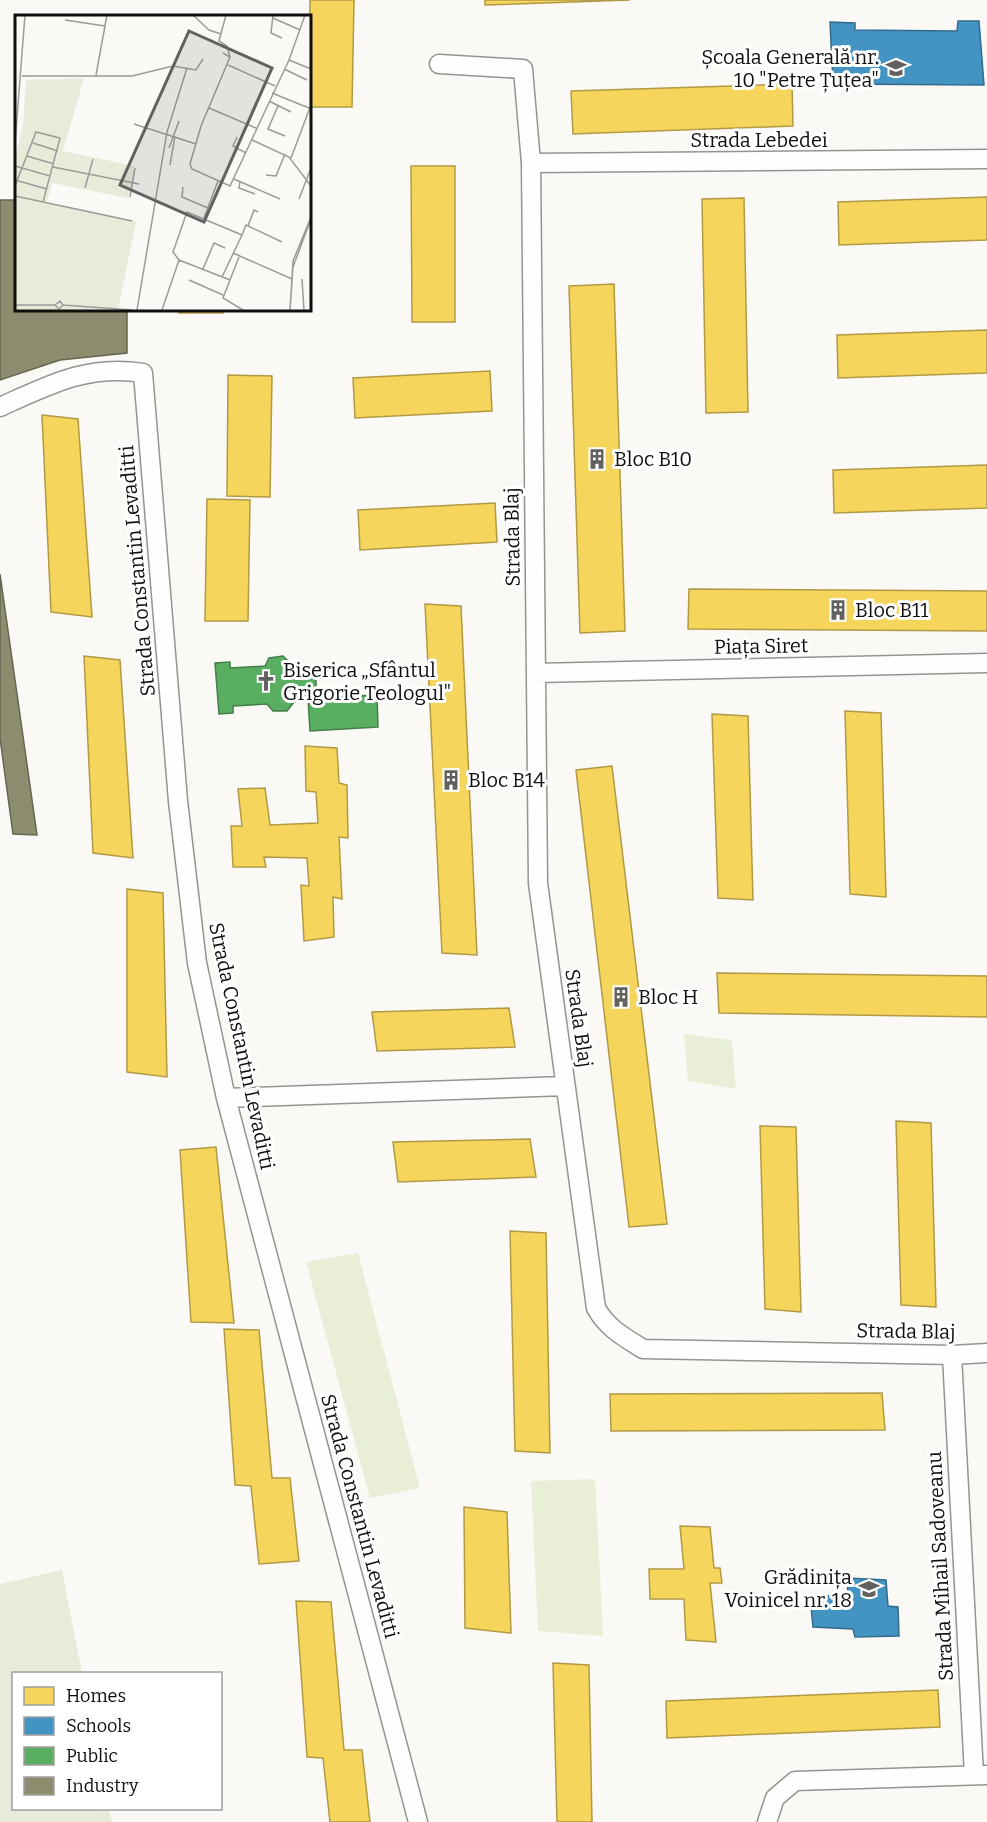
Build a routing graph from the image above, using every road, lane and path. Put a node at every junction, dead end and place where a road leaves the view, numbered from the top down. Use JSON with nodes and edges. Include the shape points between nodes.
{"nodes":[{"id":1,"x":439,"y":64,"type":"dead end"},
{"id":2,"x":987,"y":159,"type":"edge"},
{"id":3,"x":531,"y":163,"type":"junction"},
{"id":4,"x":0,"y":407,"type":"edge"},
{"id":5,"x":987,"y":663,"type":"edge"},
{"id":6,"x":536,"y":673,"type":"junction"},
{"id":7,"x":565,"y":1086,"type":"junction"},
{"id":8,"x":225,"y":1098,"type":"junction"},
{"id":9,"x":987,"y":1353,"type":"edge"},
{"id":10,"x":952,"y":1355,"type":"junction"},
{"id":11,"x":981,"y":1775,"type":"edge"},
{"id":12,"x":418,"y":1822,"type":"edge"},
{"id":13,"x":767,"y":1822,"type":"edge"}],
"edges":[{"from":1,"to":3,"type":"street","name":"Strada Blaj","via":[[523,69]]},
{"from":2,"to":3,"type":"street","name":"Strada Lebedei"},
{"from":3,"to":6,"type":"street","name":"Strada Blaj"},
{"from":4,"to":8,"type":"street","name":"Strada Constantin Levaditti","via":[[82,373],[117,369],[143,373],[185,868],[197,963]]},
{"from":5,"to":6,"type":"street","name":"Piața Siret"},
{"from":6,"to":7,"type":"street","name":"Strada Blaj","via":[[538,883]]},
{"from":7,"to":8,"type":"street","name":"Strada Blaj"},
{"from":7,"to":10,"type":"street","name":"Strada Blaj","via":[[596,1308],[618,1334],[643,1349]]},
{"from":8,"to":12,"type":"street","name":"Strada Constantin Levaditti"},
{"from":9,"to":10,"type":"street","name":"Strada Blaj"},
{"from":10,"to":11,"type":"street","name":"Strada Mihail Sadoveanu"},
{"from":11,"to":13,"type":"street","name":"Strada Mihail Sadoveanu","via":[[795,1781],[775,1798]]}]}
